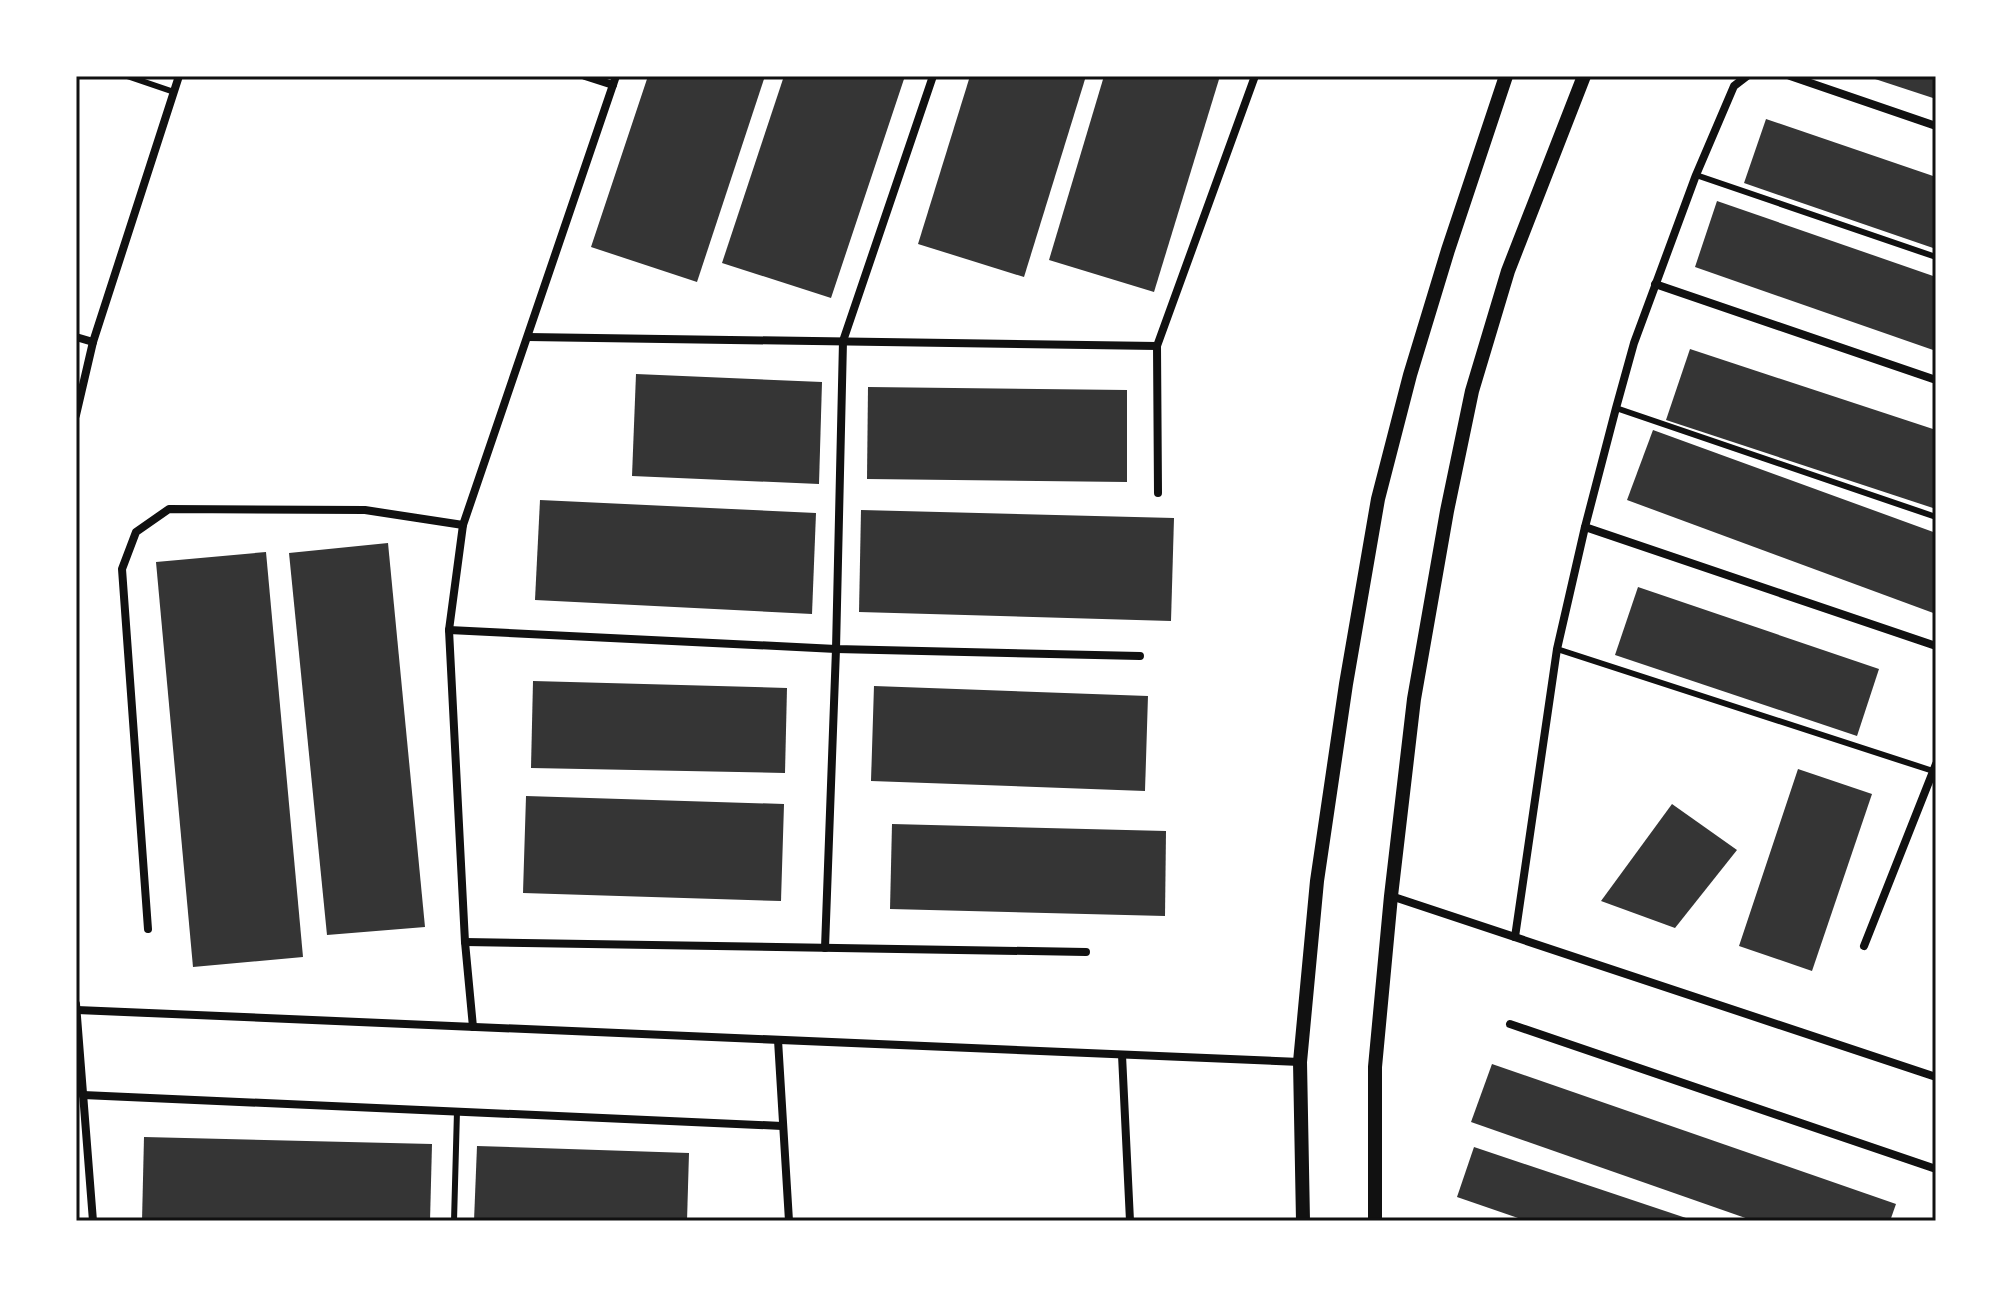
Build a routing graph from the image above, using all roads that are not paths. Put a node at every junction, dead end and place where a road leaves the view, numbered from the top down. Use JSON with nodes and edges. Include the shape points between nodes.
{"nodes":[{"id":1,"x":127,"y":76,"type":"edge"},
{"id":2,"x":179,"y":76,"type":"edge"},
{"id":3,"x":585,"y":76,"type":"edge"},
{"id":4,"x":933,"y":76,"type":"edge"},
{"id":5,"x":1255,"y":76,"type":"edge"},
{"id":6,"x":1506,"y":76,"type":"edge"},
{"id":7,"x":1584,"y":76,"type":"edge"},
{"id":8,"x":1747,"y":76,"type":"edge"},
{"id":9,"x":1790,"y":76,"type":"edge"},
{"id":10,"x":614,"y":80,"type":"edge"},
{"id":11,"x":174,"y":92,"type":"junction"},
{"id":12,"x":1936,"y":126,"type":"edge"},
{"id":13,"x":1696,"y":175,"type":"junction"},
{"id":14,"x":1936,"y":257,"type":"edge"},
{"id":15,"x":1655,"y":284,"type":"junction"},
{"id":16,"x":76,"y":337,"type":"edge"},
{"id":17,"x":528,"y":337,"type":"junction"},
{"id":18,"x":843,"y":341,"type":"junction"},
{"id":19,"x":93,"y":342,"type":"junction"},
{"id":20,"x":1157,"y":346,"type":"junction"},
{"id":21,"x":1936,"y":380,"type":"edge"},
{"id":22,"x":1616,"y":408,"type":"junction"},
{"id":23,"x":76,"y":415,"type":"edge"},
{"id":24,"x":1158,"y":493,"type":"dead end"},
{"id":25,"x":1936,"y":517,"type":"edge"},
{"id":26,"x":463,"y":525,"type":"junction"},
{"id":27,"x":1585,"y":527,"type":"junction"},
{"id":28,"x":449,"y":630,"type":"junction"},
{"id":29,"x":1936,"y":646,"type":"edge"},
{"id":30,"x":836,"y":649,"type":"junction"},
{"id":31,"x":1557,"y":649,"type":"junction"},
{"id":32,"x":1140,"y":656,"type":"dead end"},
{"id":33,"x":1934,"y":768,"type":"edge"},
{"id":34,"x":1391,"y":896,"type":"junction"},
{"id":35,"x":148,"y":929,"type":"dead end"},
{"id":36,"x":1515,"y":937,"type":"junction"},
{"id":37,"x":465,"y":942,"type":"junction"},
{"id":38,"x":1864,"y":946,"type":"dead end"},
{"id":39,"x":825,"y":948,"type":"junction"},
{"id":40,"x":1086,"y":952,"type":"dead end"},
{"id":41,"x":76,"y":1004,"type":"edge"},
{"id":42,"x":77,"y":1010,"type":"edge"},
{"id":43,"x":1510,"y":1024,"type":"dead end"},
{"id":44,"x":473,"y":1027,"type":"junction"},
{"id":45,"x":778,"y":1040,"type":"junction"},
{"id":46,"x":1122,"y":1055,"type":"junction"},
{"id":47,"x":1300,"y":1062,"type":"junction"},
{"id":48,"x":1936,"y":1077,"type":"edge"},
{"id":49,"x":83,"y":1095,"type":"junction"},
{"id":50,"x":457,"y":1111,"type":"junction"},
{"id":51,"x":782,"y":1126,"type":"junction"},
{"id":52,"x":1936,"y":1169,"type":"edge"},
{"id":53,"x":93,"y":1221,"type":"edge"},
{"id":54,"x":454,"y":1221,"type":"edge"},
{"id":55,"x":789,"y":1221,"type":"edge"},
{"id":56,"x":1130,"y":1221,"type":"edge"},
{"id":57,"x":1303,"y":1221,"type":"edge"},
{"id":58,"x":1375,"y":1221,"type":"edge"}],
"edges":[{"from":1,"to":11,"type":"lane"},
{"from":2,"to":11,"type":"street"},
{"from":3,"to":10,"type":"street"},
{"from":4,"to":18,"type":"street"},
{"from":5,"to":20,"type":"street"},
{"from":6,"to":47,"type":"street","via":[[1410,375],[1378,499],[1317,881]]},
{"from":7,"to":34,"type":"street","via":[[1508,271],[1472,391],[1414,699]]},
{"from":8,"to":13,"type":"street","via":[[1734,86]]},
{"from":9,"to":12,"type":"street"},
{"from":10,"to":17,"type":"street"},
{"from":11,"to":19,"type":"street"},
{"from":13,"to":14,"type":"lane"},
{"from":13,"to":15,"type":"street"},
{"from":15,"to":21,"type":"street"},
{"from":15,"to":22,"type":"street"},
{"from":16,"to":19,"type":"street"},
{"from":17,"to":18,"type":"street"},
{"from":17,"to":26,"type":"street"},
{"from":18,"to":20,"type":"street"},
{"from":18,"to":30,"type":"street"},
{"from":19,"to":23,"type":"street"},
{"from":20,"to":24,"type":"street"},
{"from":22,"to":25,"type":"lane"},
{"from":22,"to":27,"type":"street"},
{"from":26,"to":28,"type":"street"},
{"from":26,"to":35,"type":"street","via":[[365,510],[169,509],[136,532],[122,569]]},
{"from":27,"to":29,"type":"street"},
{"from":27,"to":31,"type":"street"},
{"from":28,"to":30,"type":"street"},
{"from":28,"to":37,"type":"street"},
{"from":30,"to":32,"type":"street"},
{"from":30,"to":39,"type":"street"},
{"from":31,"to":33,"type":"lane"},
{"from":31,"to":36,"type":"street"},
{"from":33,"to":38,"type":"street"},
{"from":34,"to":36,"type":"street"},
{"from":34,"to":58,"type":"street","via":[[1375,1067]]},
{"from":36,"to":48,"type":"street"},
{"from":37,"to":39,"type":"street"},
{"from":37,"to":44,"type":"street"},
{"from":39,"to":40,"type":"street"},
{"from":41,"to":42,"type":"street"},
{"from":42,"to":44,"type":"street"},
{"from":42,"to":49,"type":"street"},
{"from":43,"to":52,"type":"street"},
{"from":44,"to":45,"type":"street"},
{"from":45,"to":46,"type":"street"},
{"from":45,"to":51,"type":"street"},
{"from":46,"to":47,"type":"street"},
{"from":46,"to":56,"type":"street"},
{"from":47,"to":57,"type":"street"},
{"from":49,"to":50,"type":"street"},
{"from":49,"to":53,"type":"street"},
{"from":50,"to":51,"type":"street"},
{"from":50,"to":54,"type":"lane"},
{"from":51,"to":55,"type":"street"}]}
